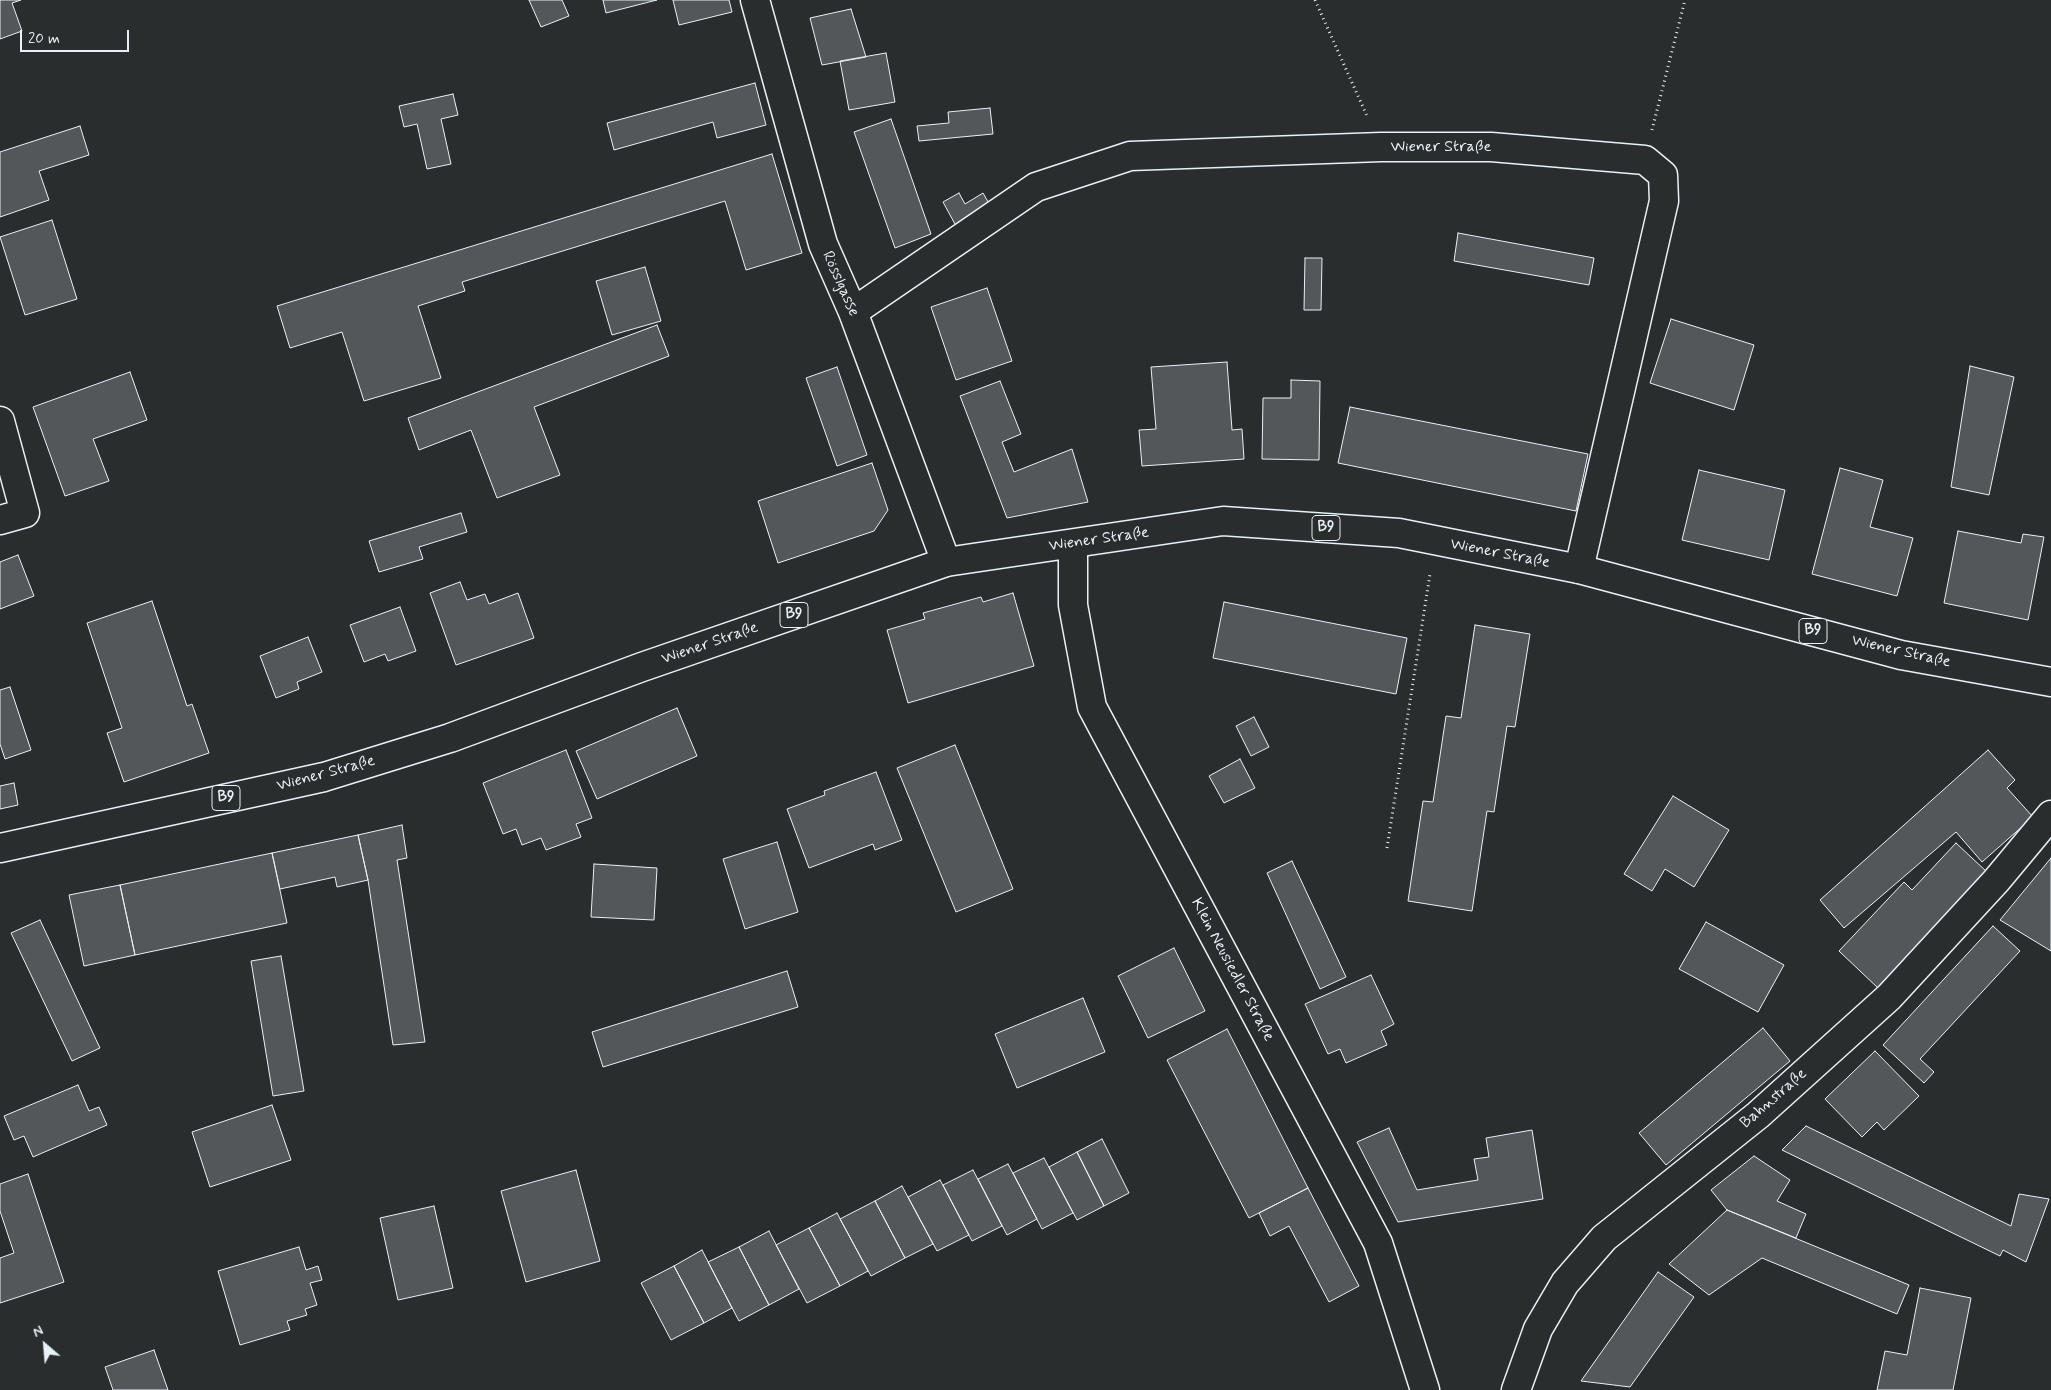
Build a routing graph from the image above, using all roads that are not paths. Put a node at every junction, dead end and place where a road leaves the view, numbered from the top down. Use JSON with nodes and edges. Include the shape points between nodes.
{"nodes":[{"id":1,"x":755,"y":0,"type":"edge"},
{"id":2,"x":853,"y":312,"type":"junction"},
{"id":3,"x":0,"y":421,"type":"edge"},
{"id":4,"x":0,"y":520,"type":"edge"},
{"id":5,"x":1073,"y":544,"type":"junction"},
{"id":6,"x":946,"y":562,"type":"junction"},
{"id":7,"x":1579,"y":569,"type":"junction"},
{"id":8,"x":2051,"y":682,"type":"edge"},
{"id":9,"x":2051,"y":815,"type":"edge"},
{"id":10,"x":0,"y":848,"type":"edge"},
{"id":11,"x":1425,"y":1390,"type":"edge"},
{"id":12,"x":1516,"y":1390,"type":"edge"}],
"edges":[{"from":1,"to":2,"type":"main road","name":"Rösslgasse","via":[[823,244]]},
{"from":2,"to":6,"type":"main road","name":"Rösslgasse"},
{"from":2,"to":7,"type":"main road","name":"Wiener Straße","via":[[1036,187],[1130,156],[1381,147],[1491,147],[1645,160],[1663,175],[1664,201]]},
{"from":3,"to":4,"type":"main road","via":[[26,513]]},
{"from":5,"to":6,"type":"main road","name":"Wiener Straße","number":"B9"},
{"from":5,"to":7,"type":"main road","name":"Wiener Straße","number":"B9","via":[[1223,521],[1399,533]]},
{"from":5,"to":11,"type":"main road","name":"Klein Neusiedler Straße","via":[[1073,605],[1092,707],[1378,1243]]},
{"from":6,"to":10,"type":"main road","name":"Wiener Straße","number":"B9","via":[[642,667],[450,738],[324,777]]},
{"from":7,"to":8,"type":"main road","name":"Wiener Straße","number":"B9","via":[[1901,655]]},
{"from":9,"to":12,"type":"main road","name":"Bahnstraße","via":[[1996,881],[1890,997],[1758,1115],[1604,1238],[1565,1283],[1538,1329]]}]}
